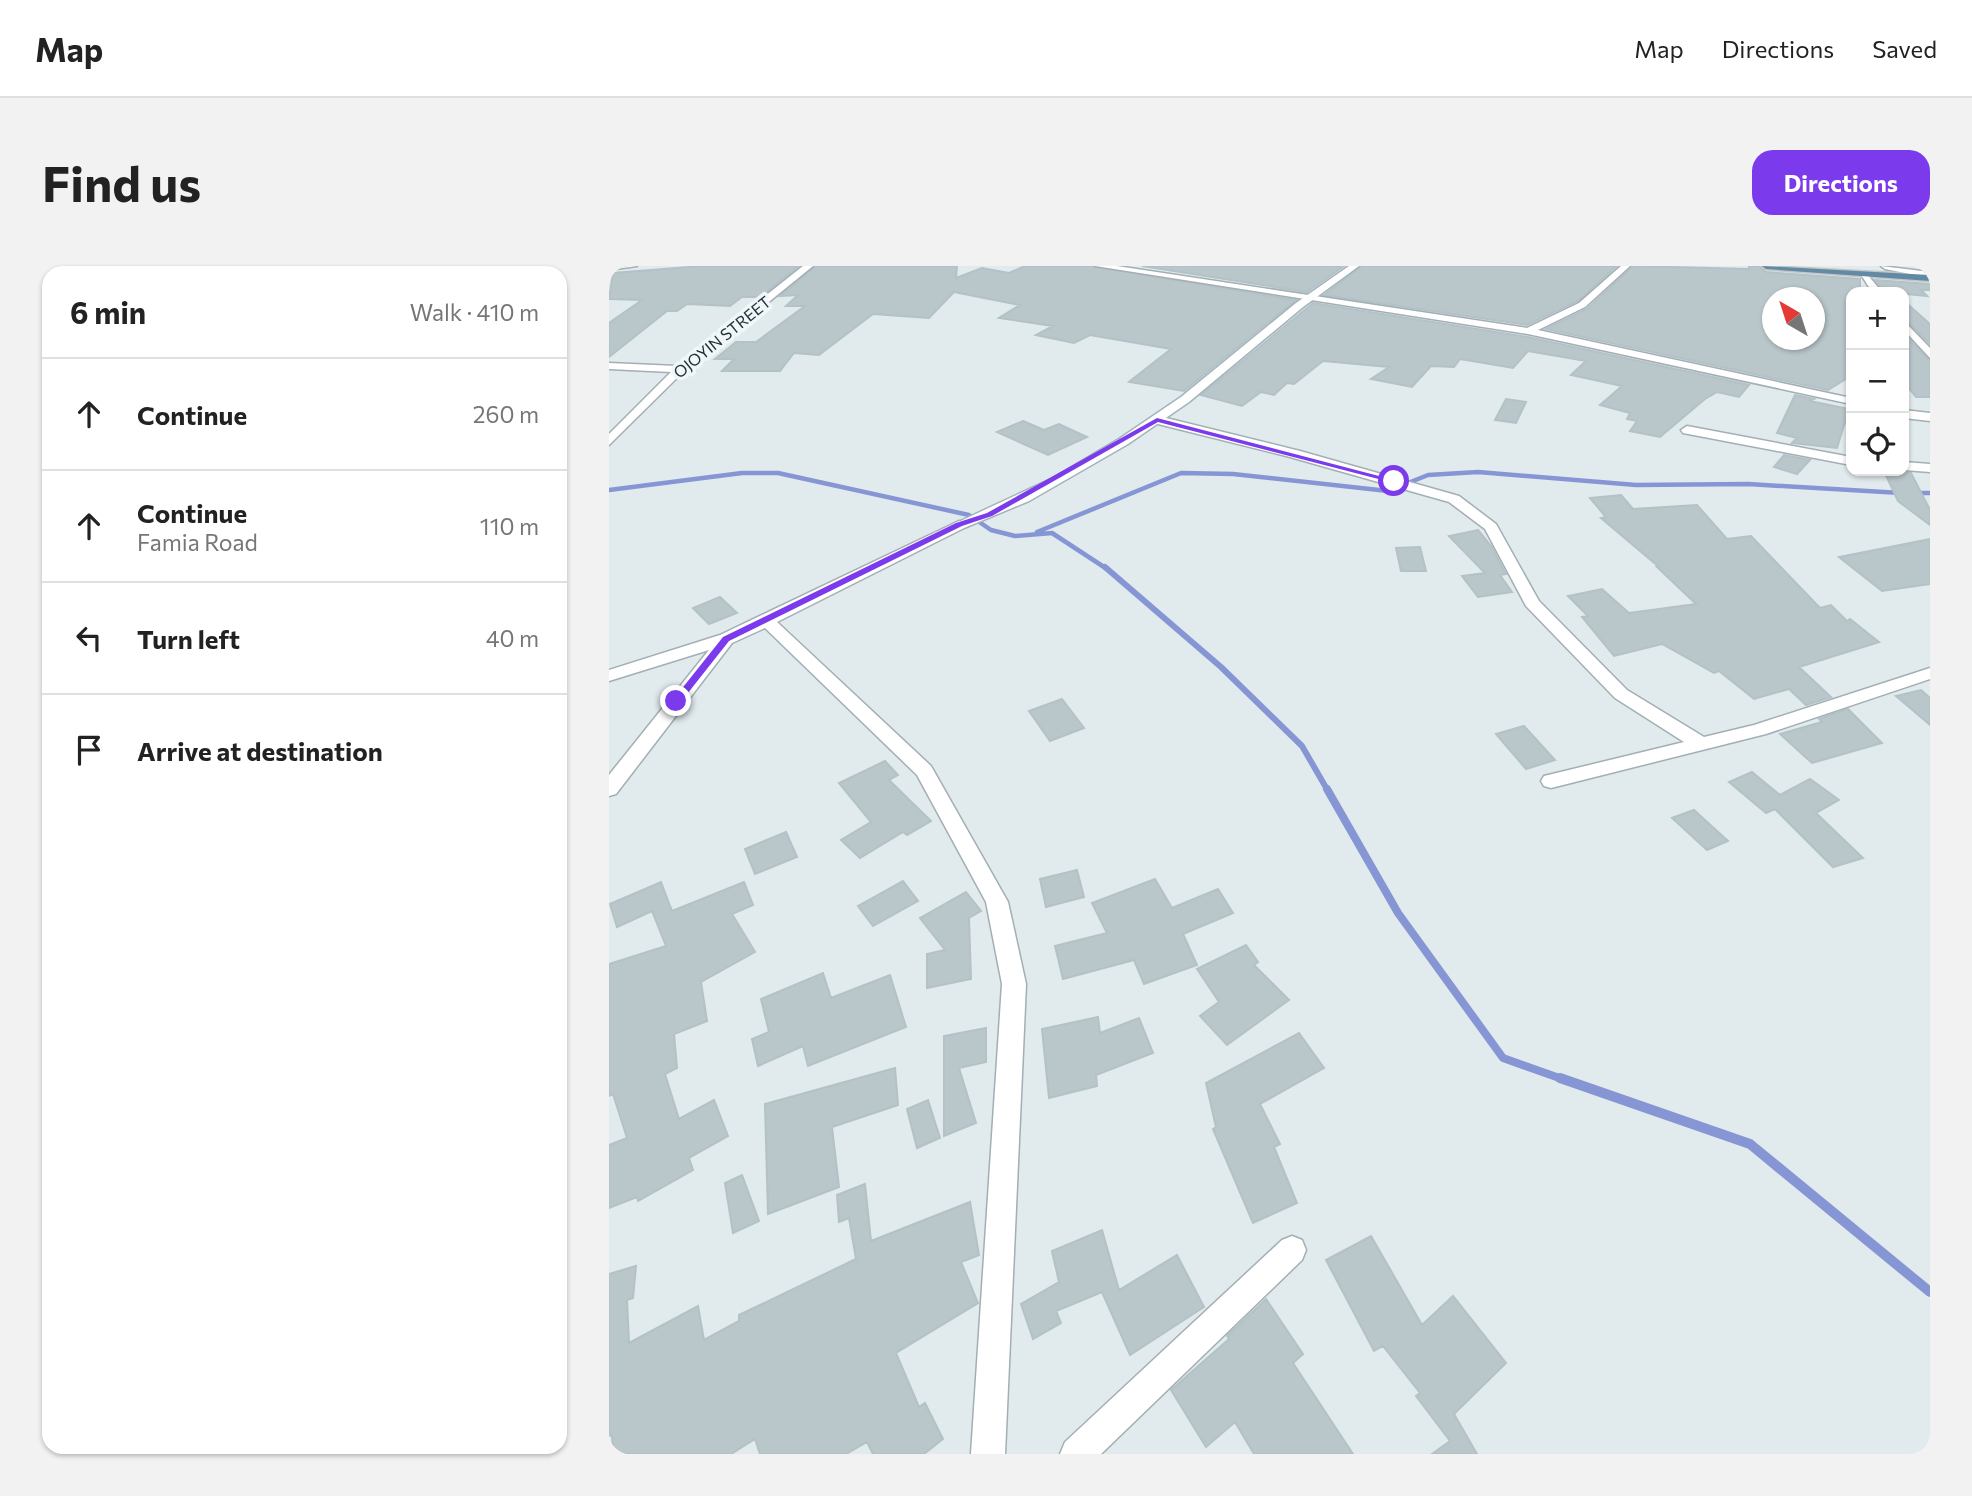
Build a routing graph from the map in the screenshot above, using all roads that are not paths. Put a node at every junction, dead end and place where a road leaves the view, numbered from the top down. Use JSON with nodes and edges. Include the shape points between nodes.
{"nodes":[{"id":1,"x":633,"y":266,"type":"edge"},
{"id":2,"x":809,"y":266,"type":"edge"},
{"id":3,"x":1098,"y":266,"type":"edge"},
{"id":4,"x":1355,"y":266,"type":"edge"},
{"id":5,"x":1626,"y":266,"type":"edge"},
{"id":6,"x":1766,"y":266,"type":"edge"},
{"id":7,"x":1885,"y":266,"type":"edge"},
{"id":8,"x":609,"y":267,"type":"edge"},
{"id":9,"x":1863,"y":275,"type":"junction"},
{"id":10,"x":1930,"y":276,"type":"edge"},
{"id":11,"x":1873,"y":287,"type":"edge"},
{"id":12,"x":1311,"y":296,"type":"junction"},
{"id":13,"x":1909,"y":330,"type":"edge"},
{"id":14,"x":1528,"y":331,"type":"junction"},
{"id":15,"x":1930,"y":355,"type":"edge"},
{"id":16,"x":609,"y":366,"type":"edge"},
{"id":17,"x":680,"y":369,"type":"junction"},
{"id":18,"x":1846,"y":400,"type":"edge"},
{"id":19,"x":1909,"y":415,"type":"edge"},
{"id":20,"x":1930,"y":417,"type":"edge"},
{"id":21,"x":1157,"y":420,"type":"junction"},
{"id":22,"x":1687,"y":430,"type":"dead end"},
{"id":23,"x":609,"y":442,"type":"edge"},
{"id":24,"x":1846,"y":460,"type":"edge"},
{"id":25,"x":1909,"y":466,"type":"edge"},
{"id":26,"x":1930,"y":468,"type":"edge"},
{"id":27,"x":767,"y":621,"type":"junction"},
{"id":28,"x":726,"y":639,"type":"junction"},
{"id":29,"x":1930,"y":673,"type":"edge"},
{"id":30,"x":609,"y":676,"type":"edge"},
{"id":31,"x":1701,"y":744,"type":"junction"},
{"id":32,"x":1551,"y":781,"type":"dead end"},
{"id":33,"x":609,"y":789,"type":"edge"},
{"id":34,"x":1292,"y":1250,"type":"dead end"},
{"id":35,"x":988,"y":1454,"type":"edge"},
{"id":36,"x":1077,"y":1454,"type":"edge"}],
"edges":[{"from":1,"to":8,"type":"street"},
{"from":2,"to":17,"type":"street","name":"OJOYIN STREET"},
{"from":3,"to":12,"type":"street"},
{"from":4,"to":12,"type":"street"},
{"from":5,"to":14,"type":"street","via":[[1582,305]]},
{"from":6,"to":9,"type":"main road"},
{"from":7,"to":10,"type":"street"},
{"from":9,"to":10,"type":"main road"},
{"from":9,"to":11,"type":"street"},
{"from":12,"to":14,"type":"street"},
{"from":12,"to":21,"type":"street"},
{"from":13,"to":15,"type":"street"},
{"from":14,"to":18,"type":"street"},
{"from":16,"to":17,"type":"street"},
{"from":17,"to":23,"type":"street","name":"OJOYIN STREET"},
{"from":19,"to":20,"type":"street"},
{"from":21,"to":27,"type":"street","via":[[990,514]]},
{"from":21,"to":31,"type":"street","via":[[1454,499],[1491,527],[1532,603],[1621,694]]},
{"from":22,"to":24,"type":"street"},
{"from":25,"to":26,"type":"street"},
{"from":27,"to":28,"type":"street"},
{"from":27,"to":35,"type":"street","via":[[924,771],[997,902],[1014,984]]},
{"from":28,"to":30,"type":"street"},
{"from":28,"to":33,"type":"street"},
{"from":29,"to":31,"type":"street","via":[[1747,736]]},
{"from":31,"to":32,"type":"street"},
{"from":34,"to":36,"type":"street"}]}
